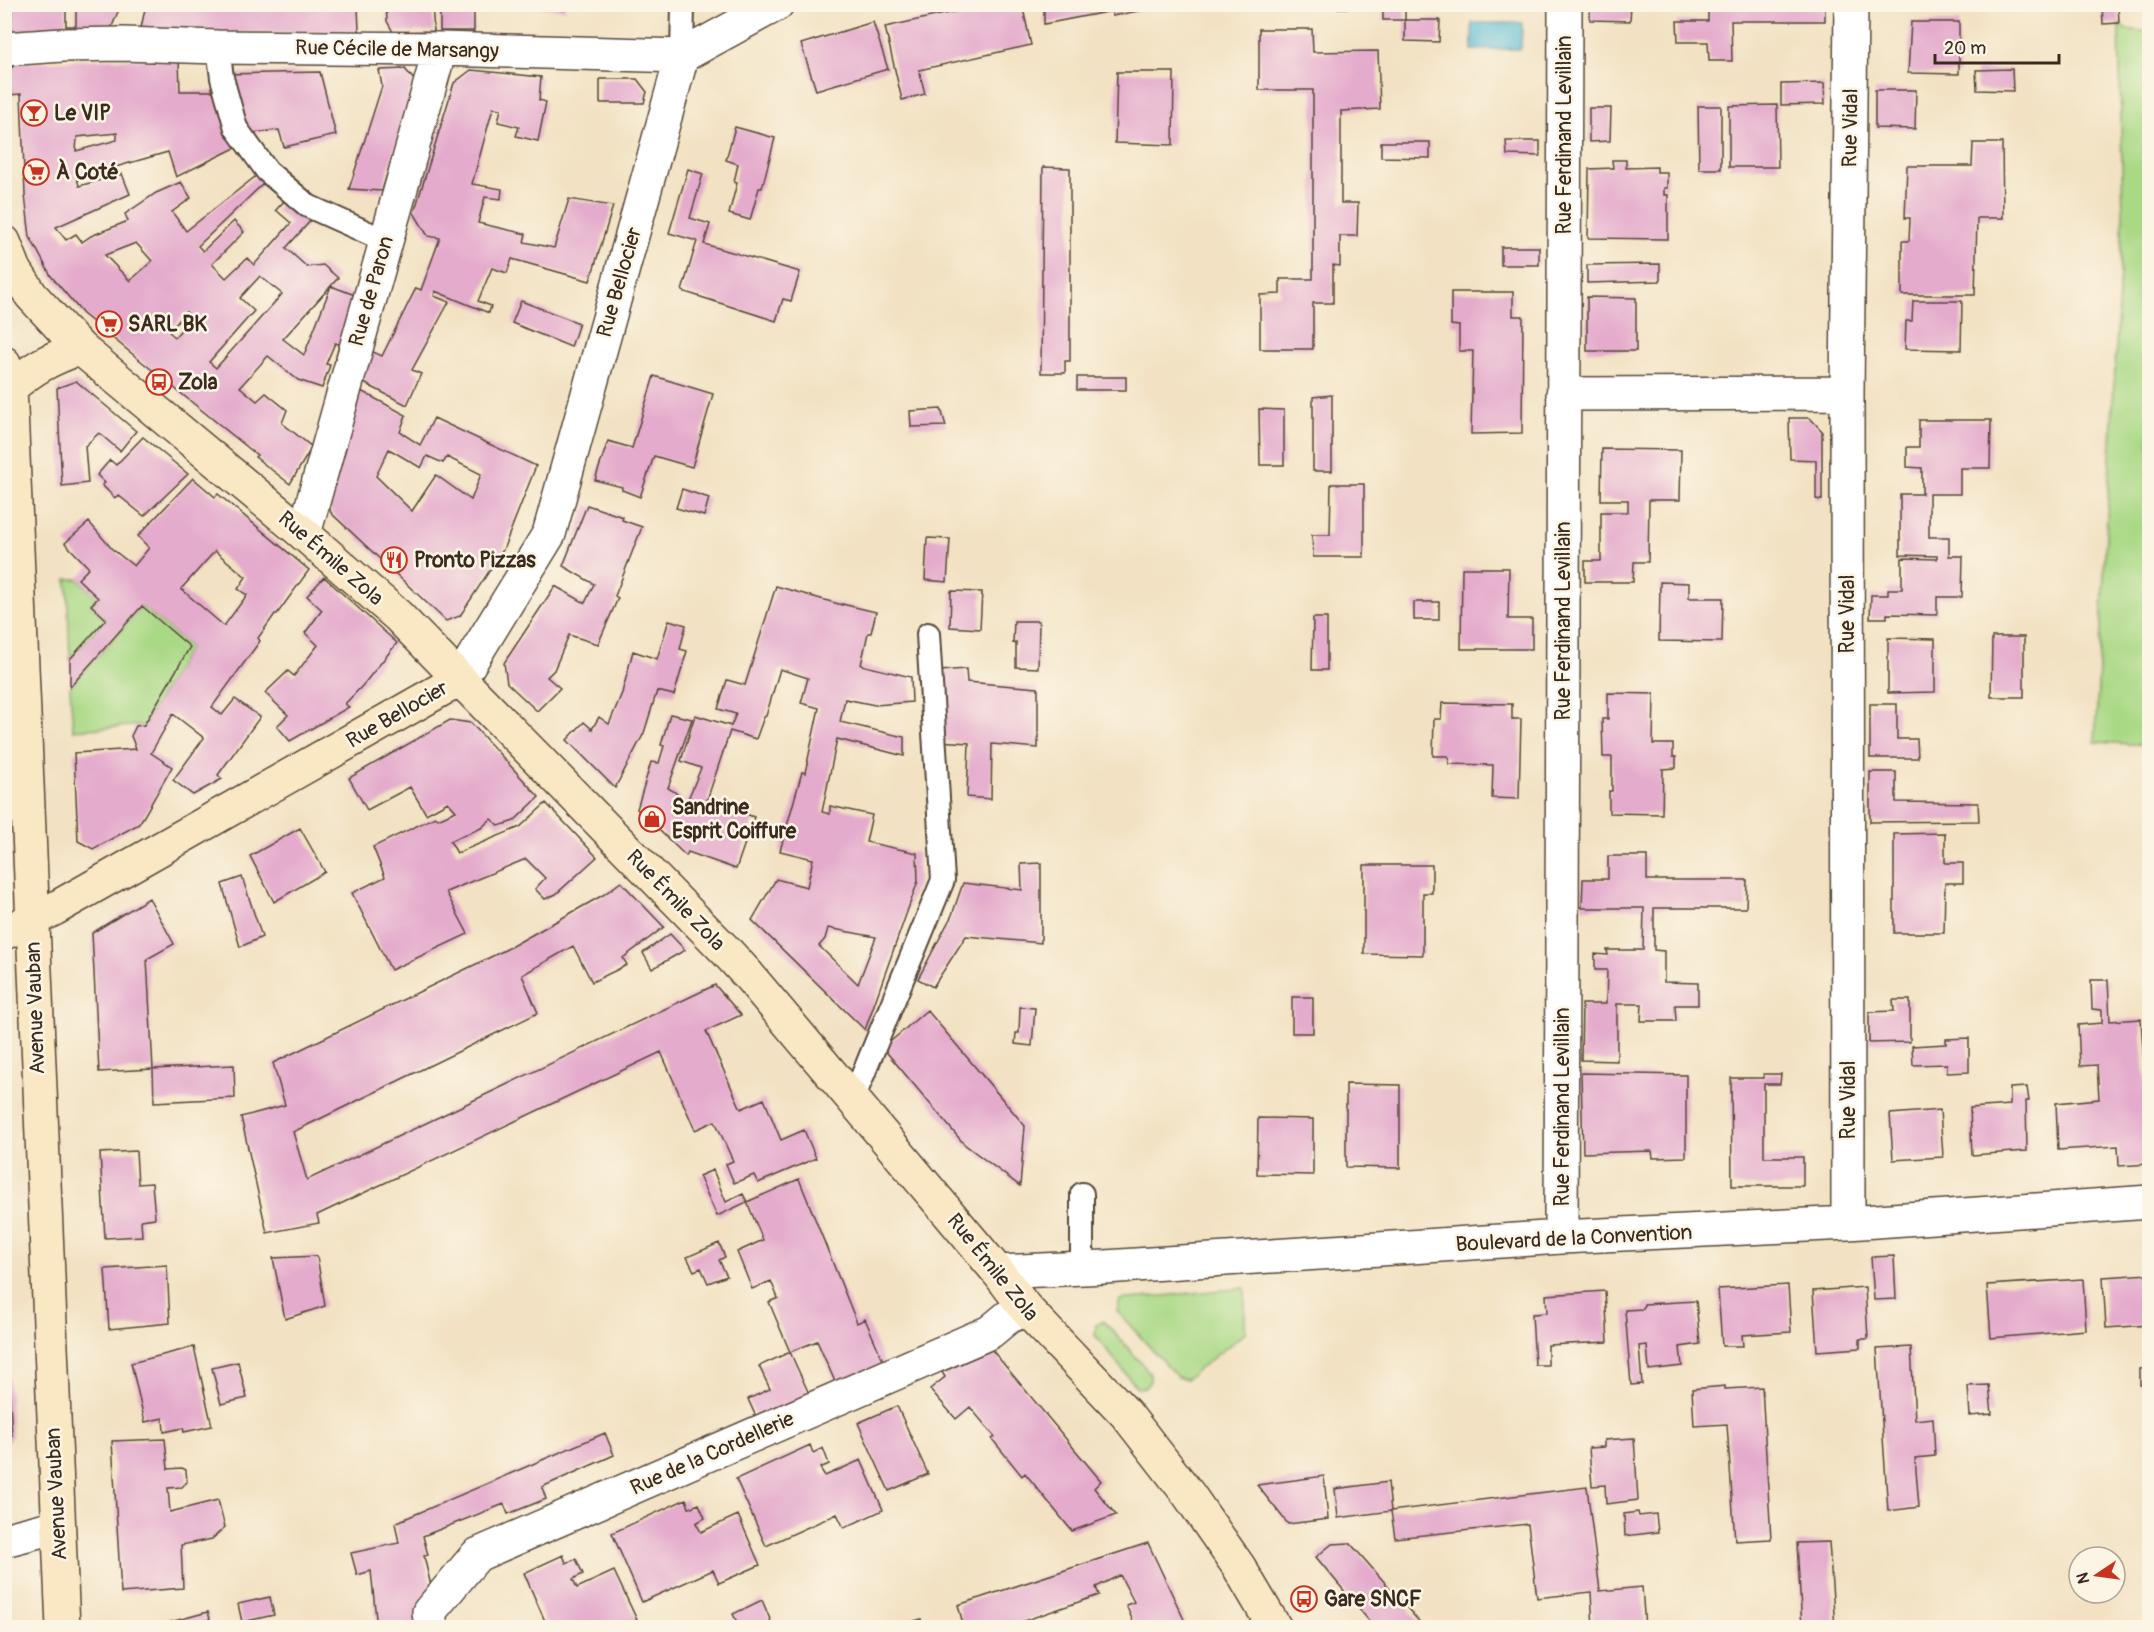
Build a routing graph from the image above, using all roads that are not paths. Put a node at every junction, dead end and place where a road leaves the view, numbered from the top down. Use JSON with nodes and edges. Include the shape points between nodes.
{"nodes":[{"id":1,"x":683,"y":4,"type":"edge"},
{"id":2,"x":777,"y":4,"type":"edge"},
{"id":3,"x":1565,"y":4,"type":"edge"},
{"id":4,"x":1851,"y":4,"type":"edge"},
{"id":5,"x":218,"y":47,"type":"junction"},
{"id":6,"x":4,"y":49,"type":"edge"},
{"id":7,"x":440,"y":49,"type":"junction"},
{"id":8,"x":682,"y":57,"type":"junction"},
{"id":9,"x":386,"y":241,"type":"junction"},
{"id":10,"x":4,"y":242,"type":"edge"},
{"id":11,"x":80,"y":348,"type":"junction"},
{"id":12,"x":7,"y":376,"type":"edge"},
{"id":13,"x":1847,"y":393,"type":"junction"},
{"id":14,"x":1563,"y":394,"type":"junction"},
{"id":15,"x":304,"y":534,"type":"junction"},
{"id":16,"x":928,"y":634,"type":"dead end"},
{"id":17,"x":460,"y":679,"type":"junction"},
{"id":18,"x":18,"y":927,"type":"edge"},
{"id":19,"x":853,"y":1099,"type":"junction"},
{"id":20,"x":1082,"y":1194,"type":"dead end"},
{"id":21,"x":2150,"y":1202,"type":"edge"},
{"id":22,"x":1848,"y":1223,"type":"junction"},
{"id":23,"x":1561,"y":1237,"type":"junction"},
{"id":24,"x":1082,"y":1268,"type":"junction"},
{"id":25,"x":998,"y":1272,"type":"junction"},
{"id":26,"x":1026,"y":1309,"type":"junction"},
{"id":27,"x":58,"y":1526,"type":"junction"},
{"id":28,"x":4,"y":1540,"type":"edge"},
{"id":29,"x":63,"y":1628,"type":"edge"},
{"id":30,"x":431,"y":1628,"type":"edge"},
{"id":31,"x":1275,"y":1628,"type":"edge"}],
"edges":[{"from":1,"to":8,"type":"lane"},
{"from":2,"to":8,"type":"street"},
{"from":3,"to":14,"type":"street","name":"Rue Ferdinand Levillain"},
{"from":4,"to":13,"type":"street","name":"Rue Vidal"},
{"from":5,"to":6,"type":"street","name":"Rue Cécile de Marsangy","via":[[122,44]]},
{"from":5,"to":7,"type":"street","name":"Rue Cécile de Marsangy"},
{"from":5,"to":9,"type":"lane","via":[[236,128],[267,171],[308,206]]},
{"from":7,"to":8,"type":"street","name":"Rue Cécile de Marsangy"},
{"from":7,"to":9,"type":"street","name":"Rue de Paron"},
{"from":8,"to":17,"type":"street","name":"Rue Bellocier","via":[[549,534]]},
{"from":9,"to":15,"type":"street","name":"Rue de Paron"},
{"from":10,"to":11,"type":"main road","name":"Rue Émile Zola","via":[[31,296]]},
{"from":11,"to":12,"type":"main road","name":"Avenue Vauban"},
{"from":11,"to":15,"type":"main road","name":"Rue Émile Zola"},
{"from":12,"to":18,"type":"main road","name":"Avenue Vauban"},
{"from":13,"to":14,"type":"street"},
{"from":13,"to":22,"type":"street","name":"Rue Vidal"},
{"from":14,"to":23,"type":"street","name":"Rue Ferdinand Levillain"},
{"from":15,"to":17,"type":"main road","name":"Rue Émile Zola","via":[[398,616]]},
{"from":16,"to":19,"type":"lane","via":[[943,880]]},
{"from":17,"to":18,"type":"main road","name":"Rue Bellocier"},
{"from":17,"to":19,"type":"main road","name":"Rue Émile Zola","via":[[749,976]]},
{"from":18,"to":27,"type":"main road","name":"Avenue Vauban"},
{"from":19,"to":25,"type":"main road","name":"Rue Émile Zola"},
{"from":20,"to":24,"type":"lane"},
{"from":21,"to":22,"type":"street","name":"Boulevard de la Convention"},
{"from":22,"to":23,"type":"street","name":"Boulevard de la Convention"},
{"from":23,"to":24,"type":"street","name":"Boulevard de la Convention"},
{"from":24,"to":25,"type":"street","name":"Boulevard de la Convention"},
{"from":25,"to":26,"type":"main road","name":"Rue Émile Zola"},
{"from":26,"to":30,"type":"street","name":"Rue de la Cordellerie","via":[[990,1332],[477,1555],[429,1612]]},
{"from":26,"to":31,"type":"main road","name":"Rue Émile Zola","via":[[1126,1414],[1189,1495]]},
{"from":27,"to":28,"type":"street"},
{"from":27,"to":29,"type":"main road","name":"Avenue Vauban"}]}
